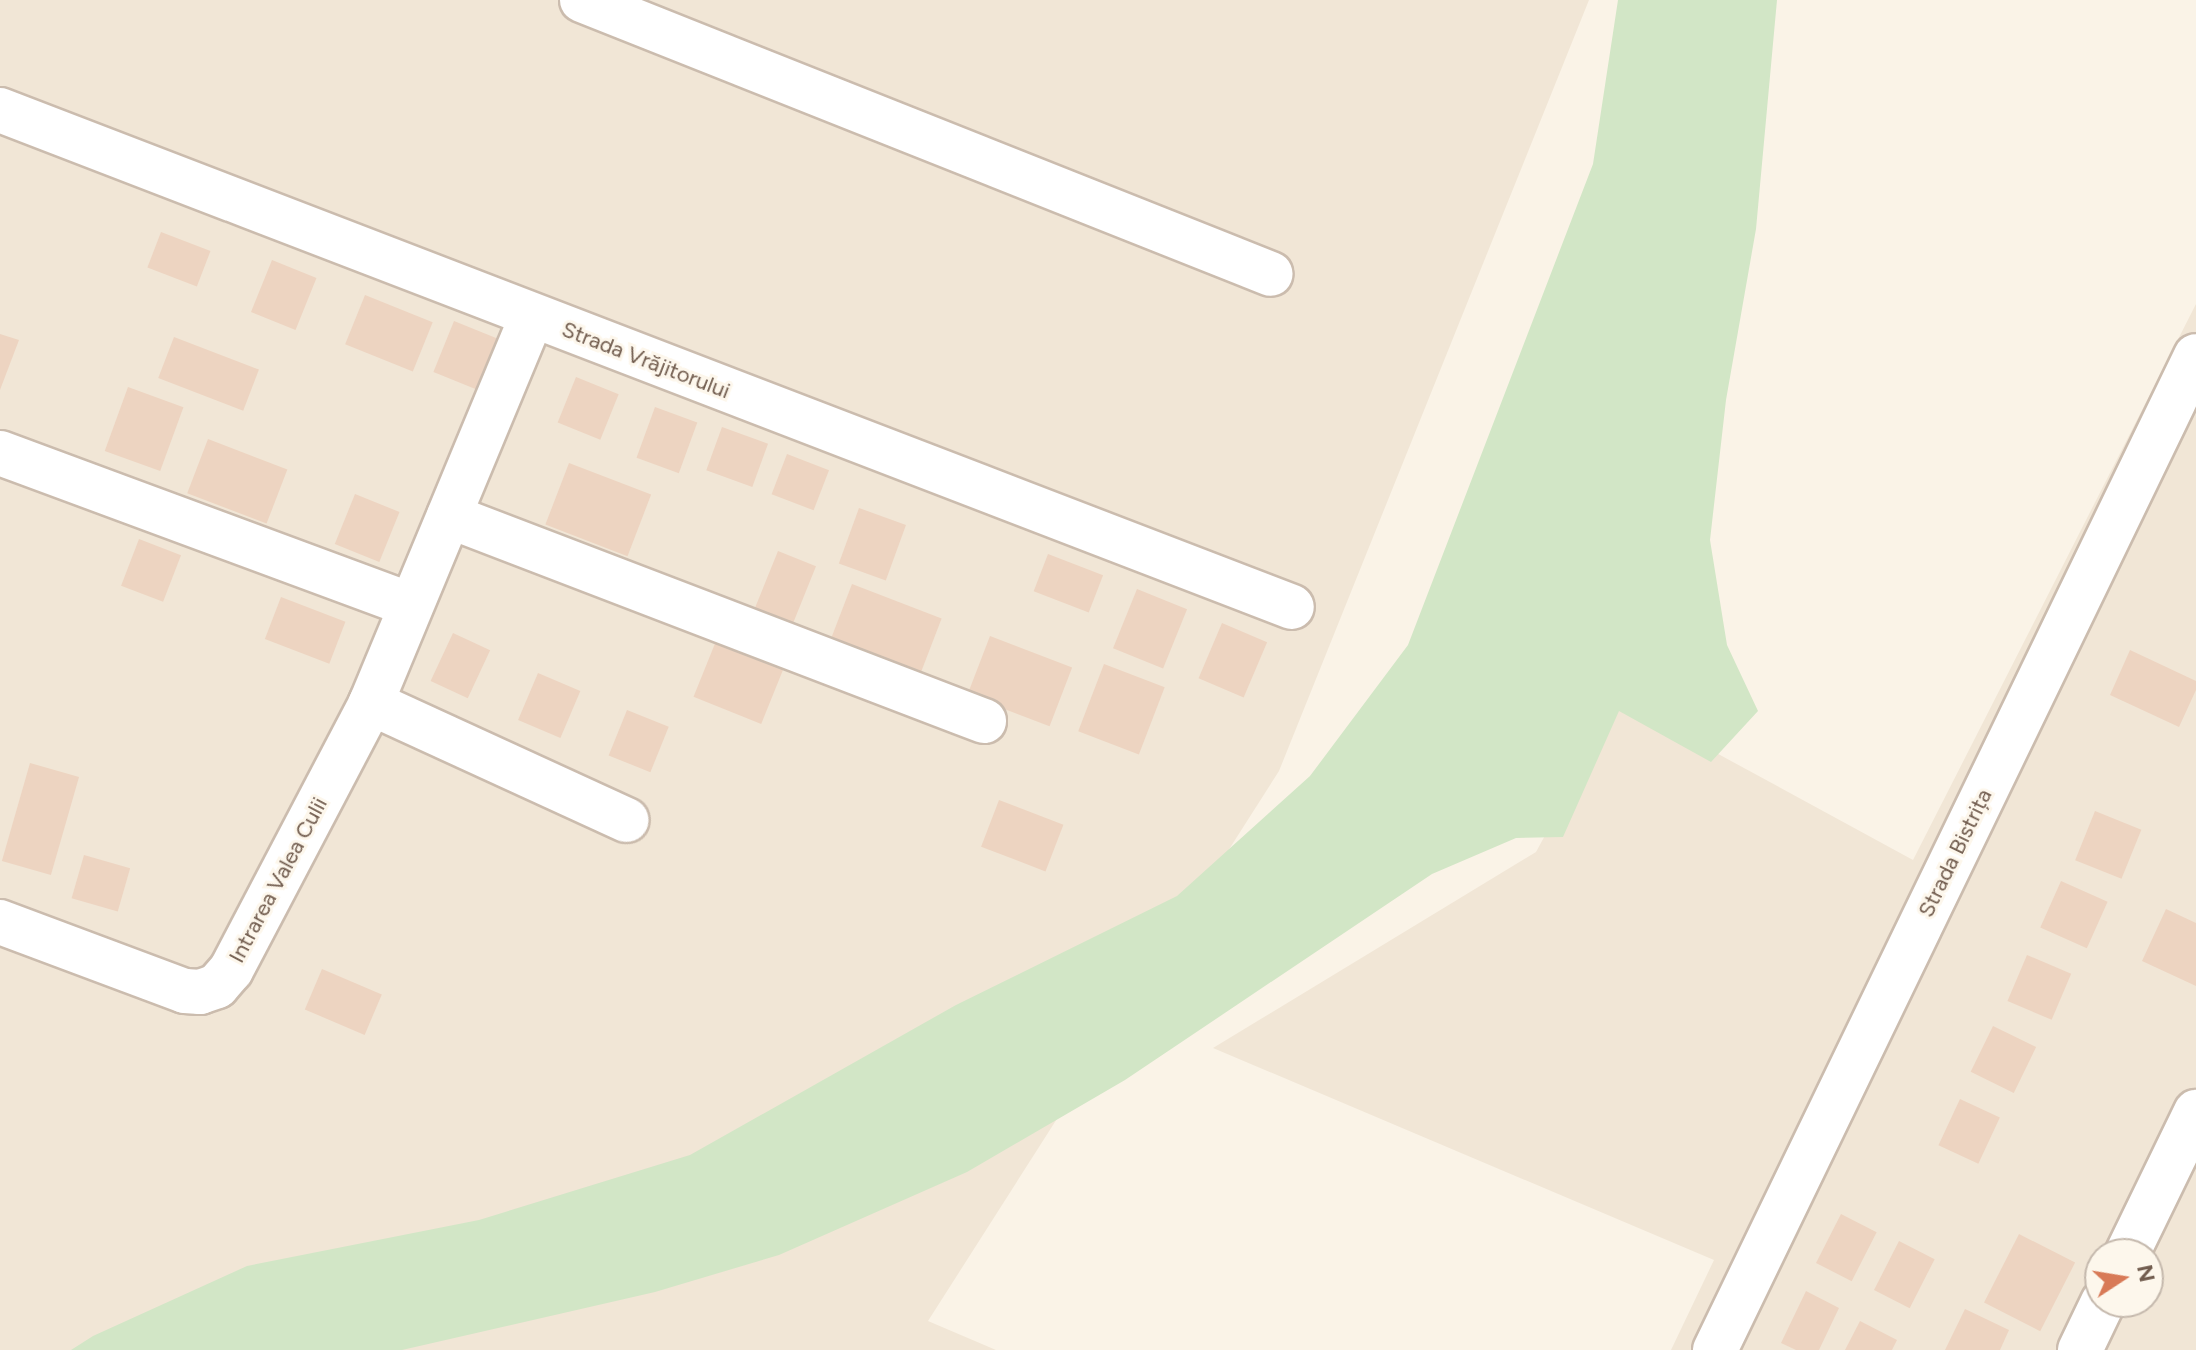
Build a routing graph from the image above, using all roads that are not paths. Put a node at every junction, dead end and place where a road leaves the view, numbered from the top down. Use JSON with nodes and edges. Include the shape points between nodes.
{"nodes":[{"id":1,"x":582,"y":0,"type":"edge"},
{"id":2,"x":0,"y":110,"type":"edge"},
{"id":3,"x":1271,"y":274,"type":"dead end"},
{"id":4,"x":532,"y":316,"type":"junction"},
{"id":5,"x":2196,"y":356,"type":"edge"},
{"id":6,"x":0,"y":453,"type":"edge"},
{"id":7,"x":449,"y":516,"type":"junction"},
{"id":8,"x":409,"y":604,"type":"junction"},
{"id":9,"x":1292,"y":607,"type":"dead end"},
{"id":10,"x":371,"y":703,"type":"junction"},
{"id":11,"x":984,"y":721,"type":"dead end"},
{"id":12,"x":627,"y":820,"type":"dead end"},
{"id":13,"x":0,"y":922,"type":"edge"},
{"id":14,"x":2196,"y":1112,"type":"edge"},
{"id":15,"x":2135,"y":1238,"type":"edge"},
{"id":16,"x":2095,"y":1318,"type":"edge"},
{"id":17,"x":1715,"y":1350,"type":"edge"},
{"id":18,"x":2080,"y":1350,"type":"edge"}],
"edges":[{"from":1,"to":3,"type":"street"},
{"from":2,"to":4,"type":"street","name":"Strada Vrăjitorului"},
{"from":4,"to":7,"type":"street","name":"Intrarea Valea Culii"},
{"from":4,"to":9,"type":"street","name":"Strada Vrăjitorului"},
{"from":5,"to":17,"type":"street","name":"Strada Bistrița"},
{"from":6,"to":8,"type":"street"},
{"from":7,"to":8,"type":"street","name":"Intrarea Valea Culii"},
{"from":7,"to":11,"type":"street"},
{"from":8,"to":10,"type":"street","name":"Intrarea Valea Culii"},
{"from":10,"to":12,"type":"street"},
{"from":10,"to":13,"type":"street","name":"Intrarea Valea Culii","via":[[231,970],[217,986],[185,991]]},
{"from":14,"to":15,"type":"street"},
{"from":16,"to":18,"type":"street"}]}
